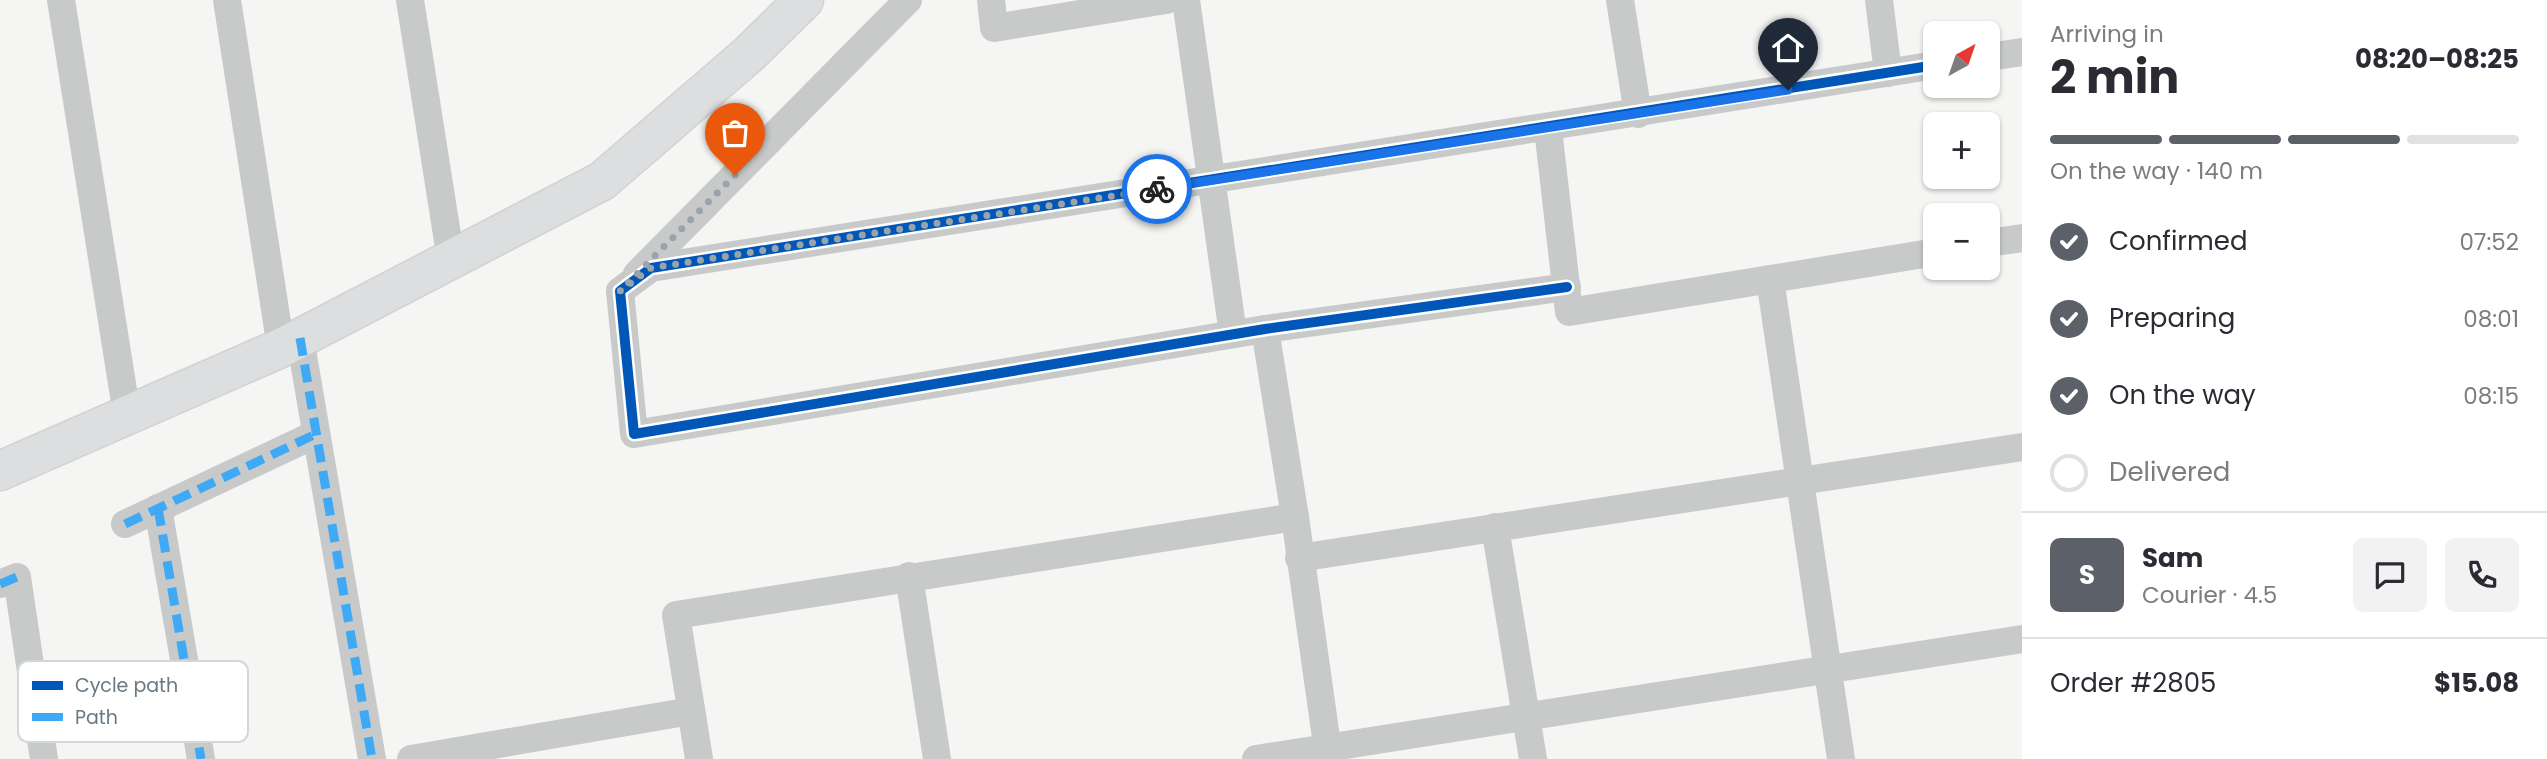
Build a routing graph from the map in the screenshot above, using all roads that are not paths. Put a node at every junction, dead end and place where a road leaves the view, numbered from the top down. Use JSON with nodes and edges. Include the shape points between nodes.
{"nodes":[{"id":1,"x":61,"y":0,"type":"edge"},
{"id":2,"x":227,"y":0,"type":"edge"},
{"id":3,"x":410,"y":0,"type":"edge"},
{"id":4,"x":908,"y":0,"type":"edge"},
{"id":5,"x":990,"y":0,"type":"edge"},
{"id":6,"x":1166,"y":0,"type":"edge"},
{"id":7,"x":1186,"y":0,"type":"edge"},
{"id":8,"x":1620,"y":0,"type":"edge"},
{"id":9,"x":1879,"y":0,"type":"edge"},
{"id":10,"x":791,"y":5,"type":"edge"},
{"id":11,"x":2022,"y":52,"type":"edge"},
{"id":12,"x":2000,"y":55,"type":"edge"},
{"id":13,"x":1923,"y":67,"type":"edge"},
{"id":14,"x":1888,"y":73,"type":"junction"},
{"id":15,"x":1638,"y":114,"type":"junction"},
{"id":16,"x":1548,"y":129,"type":"junction"},
{"id":17,"x":1211,"y":181,"type":"junction"},
{"id":18,"x":2022,"y":238,"type":"edge"},
{"id":19,"x":2000,"y":241,"type":"edge"},
{"id":20,"x":1923,"y":254,"type":"edge"},
{"id":21,"x":451,"y":260,"type":"junction"},
{"id":22,"x":1770,"y":279,"type":"junction"},
{"id":23,"x":1567,"y":287,"type":"junction"},
{"id":24,"x":620,"y":291,"type":"junction"},
{"id":25,"x":1265,"y":329,"type":"junction"},
{"id":26,"x":1233,"y":334,"type":"junction"},
{"id":27,"x":290,"y":343,"type":"junction"},
{"id":28,"x":127,"y":415,"type":"junction"},
{"id":29,"x":316,"y":434,"type":"junction"},
{"id":30,"x":2022,"y":447,"type":"edge"},
{"id":31,"x":0,"y":471,"type":"edge"},
{"id":32,"x":1802,"y":482,"type":"junction"},
{"id":33,"x":158,"y":508,"type":"junction"},
{"id":34,"x":1296,"y":517,"type":"junction"},
{"id":35,"x":125,"y":524,"type":"dead end"},
{"id":36,"x":1495,"y":527,"type":"junction"},
{"id":37,"x":1299,"y":558,"type":"junction"},
{"id":38,"x":909,"y":576,"type":"junction"},
{"id":39,"x":0,"y":584,"type":"edge"},
{"id":40,"x":2022,"y":639,"type":"edge"},
{"id":41,"x":29,"y":661,"type":"edge"},
{"id":42,"x":184,"y":661,"type":"edge"},
{"id":43,"x":1829,"y":671,"type":"junction"},
{"id":44,"x":691,"y":711,"type":"junction"},
{"id":45,"x":1525,"y":717,"type":"junction"},
{"id":46,"x":1328,"y":754,"type":"edge"},
{"id":47,"x":372,"y":759,"type":"edge"},
{"id":48,"x":411,"y":759,"type":"edge"},
{"id":49,"x":699,"y":759,"type":"edge"},
{"id":50,"x":937,"y":759,"type":"edge"},
{"id":51,"x":1256,"y":759,"type":"edge"},
{"id":52,"x":1533,"y":759,"type":"edge"},
{"id":53,"x":1841,"y":759,"type":"edge"}],
"edges":[{"from":1,"to":28,"type":"street"},
{"from":2,"to":27,"type":"street"},
{"from":3,"to":21,"type":"street"},
{"from":4,"to":24,"type":"street"},
{"from":5,"to":6,"type":"street","via":[[994,28]]},
{"from":7,"to":17,"type":"street"},
{"from":8,"to":15,"type":"street"},
{"from":9,"to":14,"type":"street"},
{"from":10,"to":21,"type":"street","via":[[749,54],[602,181]]},
{"from":11,"to":12,"type":"street"},
{"from":13,"to":14,"type":"street"},
{"from":14,"to":15,"type":"street"},
{"from":15,"to":16,"type":"street"},
{"from":16,"to":17,"type":"street"},
{"from":16,"to":23,"type":"street"},
{"from":17,"to":24,"type":"street","via":[[651,268]]},
{"from":17,"to":26,"type":"street"},
{"from":18,"to":19,"type":"street"},
{"from":20,"to":22,"type":"street"},
{"from":21,"to":27,"type":"street"},
{"from":22,"to":23,"type":"street","via":[[1569,312]]},
{"from":22,"to":32,"type":"street"},
{"from":23,"to":25,"type":"street"},
{"from":24,"to":26,"type":"street","via":[[634,434]]},
{"from":25,"to":26,"type":"street"},
{"from":25,"to":34,"type":"street"},
{"from":27,"to":28,"type":"street"},
{"from":27,"to":29,"type":"street"},
{"from":28,"to":31,"type":"street"},
{"from":29,"to":33,"type":"street"},
{"from":29,"to":47,"type":"street"},
{"from":30,"to":32,"type":"street"},
{"from":32,"to":36,"type":"street"},
{"from":32,"to":43,"type":"street"},
{"from":33,"to":35,"type":"street"},
{"from":33,"to":42,"type":"street"},
{"from":34,"to":37,"type":"street"},
{"from":34,"to":38,"type":"street"},
{"from":36,"to":37,"type":"street"},
{"from":36,"to":45,"type":"street"},
{"from":37,"to":46,"type":"street"},
{"from":38,"to":44,"type":"street","via":[[676,615]]},
{"from":38,"to":50,"type":"street"},
{"from":39,"to":41,"type":"street","via":[[16,577]]},
{"from":40,"to":43,"type":"street"},
{"from":43,"to":45,"type":"street"},
{"from":43,"to":53,"type":"street"},
{"from":44,"to":48,"type":"street"},
{"from":44,"to":49,"type":"street"},
{"from":45,"to":46,"type":"street"},
{"from":45,"to":52,"type":"street"},
{"from":46,"to":51,"type":"street"}]}
